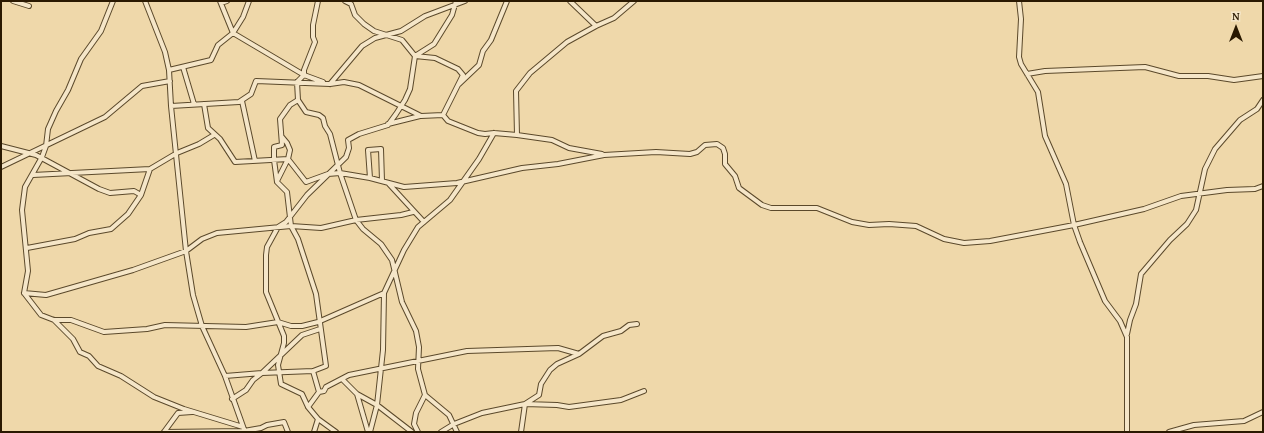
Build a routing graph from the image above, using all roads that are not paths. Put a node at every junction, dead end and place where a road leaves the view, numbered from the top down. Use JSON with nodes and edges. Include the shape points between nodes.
{"nodes":[{"id":1,"x":13,"y":1,"type":"edge"},
{"id":2,"x":113,"y":1,"type":"edge"},
{"id":3,"x":145,"y":1,"type":"edge"},
{"id":4,"x":228,"y":1,"type":"edge"},
{"id":5,"x":249,"y":1,"type":"edge"},
{"id":6,"x":318,"y":1,"type":"edge"},
{"id":7,"x":345,"y":1,"type":"edge"},
{"id":8,"x":465,"y":1,"type":"edge"},
{"id":9,"x":507,"y":1,"type":"edge"},
{"id":10,"x":570,"y":1,"type":"edge"},
{"id":11,"x":634,"y":1,"type":"edge"},
{"id":12,"x":1019,"y":1,"type":"edge"},
{"id":13,"x":220,"y":2,"type":"edge"},
{"id":14,"x":456,"y":3,"type":"edge"},
{"id":15,"x":29,"y":6,"type":"dead end"},
{"id":16,"x":596,"y":26,"type":"junction"},
{"id":17,"x":233,"y":33,"type":"junction"},
{"id":18,"x":387,"y":34,"type":"junction"},
{"id":19,"x":415,"y":56,"type":"junction"},
{"id":20,"x":183,"y":67,"type":"junction"},
{"id":21,"x":169,"y":70,"type":"junction"},
{"id":22,"x":1027,"y":74,"type":"junction"},
{"id":23,"x":304,"y":75,"type":"junction"},
{"id":24,"x":1263,"y":76,"type":"edge"},
{"id":25,"x":170,"y":81,"type":"junction"},
{"id":26,"x":297,"y":82,"type":"junction"},
{"id":27,"x":330,"y":84,"type":"junction"},
{"id":28,"x":458,"y":84,"type":"junction"},
{"id":29,"x":298,"y":100,"type":"junction"},
{"id":30,"x":1263,"y":100,"type":"edge"},
{"id":31,"x":242,"y":101,"type":"junction"},
{"id":32,"x":194,"y":104,"type":"junction"},
{"id":33,"x":204,"y":104,"type":"junction"},
{"id":34,"x":171,"y":106,"type":"junction"},
{"id":35,"x":402,"y":106,"type":"junction"},
{"id":36,"x":443,"y":115,"type":"junction"},
{"id":37,"x":421,"y":116,"type":"junction"},
{"id":38,"x":388,"y":124,"type":"junction"},
{"id":39,"x":494,"y":133,"type":"junction"},
{"id":40,"x":214,"y":134,"type":"junction"},
{"id":41,"x":517,"y":135,"type":"junction"},
{"id":42,"x":282,"y":138,"type":"junction"},
{"id":43,"x":1,"y":146,"type":"edge"},
{"id":44,"x":46,"y":146,"type":"junction"},
{"id":45,"x":28,"y":152,"type":"junction"},
{"id":46,"x":177,"y":153,"type":"junction"},
{"id":47,"x":604,"y":155,"type":"junction"},
{"id":48,"x":42,"y":157,"type":"junction"},
{"id":49,"x":288,"y":159,"type":"junction"},
{"id":50,"x":255,"y":160,"type":"junction"},
{"id":51,"x":274,"y":160,"type":"junction"},
{"id":52,"x":339,"y":165,"type":"junction"},
{"id":53,"x":1,"y":167,"type":"edge"},
{"id":54,"x":150,"y":169,"type":"junction"},
{"id":55,"x":340,"y":173,"type":"junction"},
{"id":56,"x":72,"y":174,"type":"junction"},
{"id":57,"x":328,"y":174,"type":"junction"},
{"id":58,"x":33,"y":175,"type":"junction"},
{"id":59,"x":370,"y":178,"type":"junction"},
{"id":60,"x":382,"y":181,"type":"junction"},
{"id":61,"x":464,"y":181,"type":"junction"},
{"id":62,"x":277,"y":182,"type":"junction"},
{"id":63,"x":388,"y":184,"type":"junction"},
{"id":64,"x":1263,"y":186,"type":"edge"},
{"id":65,"x":1200,"y":194,"type":"junction"},
{"id":66,"x":141,"y":195,"type":"junction"},
{"id":67,"x":413,"y":212,"type":"junction"},
{"id":68,"x":290,"y":216,"type":"junction"},
{"id":69,"x":356,"y":220,"type":"junction"},
{"id":70,"x":424,"y":222,"type":"junction"},
{"id":71,"x":1074,"y":225,"type":"junction"},
{"id":72,"x":291,"y":226,"type":"junction"},
{"id":73,"x":278,"y":227,"type":"junction"},
{"id":74,"x":27,"y":248,"type":"junction"},
{"id":75,"x":186,"y":252,"type":"junction"},
{"id":76,"x":394,"y":270,"type":"junction"},
{"id":77,"x":24,"y":293,"type":"junction"},
{"id":78,"x":384,"y":293,"type":"junction"},
{"id":79,"x":54,"y":320,"type":"junction"},
{"id":80,"x":278,"y":322,"type":"junction"},
{"id":81,"x":318,"y":322,"type":"junction"},
{"id":82,"x":637,"y":324,"type":"dead end"},
{"id":83,"x":202,"y":326,"type":"junction"},
{"id":84,"x":320,"y":329,"type":"junction"},
{"id":85,"x":1127,"y":337,"type":"junction"},
{"id":86,"x":282,"y":354,"type":"junction"},
{"id":87,"x":579,"y":354,"type":"junction"},
{"id":88,"x":418,"y":362,"type":"junction"},
{"id":89,"x":380,"y":369,"type":"junction"},
{"id":90,"x":313,"y":371,"type":"junction"},
{"id":91,"x":279,"y":372,"type":"junction"},
{"id":92,"x":262,"y":373,"type":"junction"},
{"id":93,"x":225,"y":376,"type":"junction"},
{"id":94,"x":342,"y":379,"type":"junction"},
{"id":95,"x":644,"y":391,"type":"dead end"},
{"id":96,"x":319,"y":392,"type":"junction"},
{"id":97,"x":357,"y":394,"type":"junction"},
{"id":98,"x":425,"y":394,"type":"junction"},
{"id":99,"x":232,"y":398,"type":"junction"},
{"id":100,"x":524,"y":404,"type":"junction"},
{"id":101,"x":377,"y":405,"type":"junction"},
{"id":102,"x":308,"y":407,"type":"junction"},
{"id":103,"x":198,"y":412,"type":"junction"},
{"id":104,"x":1263,"y":412,"type":"edge"},
{"id":105,"x":318,"y":419,"type":"junction"},
{"id":106,"x":454,"y":424,"type":"junction"},
{"id":107,"x":1179,"y":429,"type":"junction"},
{"id":108,"x":244,"y":430,"type":"edge"},
{"id":109,"x":164,"y":432,"type":"edge"},
{"id":110,"x":288,"y":432,"type":"edge"},
{"id":111,"x":314,"y":432,"type":"edge"},
{"id":112,"x":336,"y":432,"type":"edge"},
{"id":113,"x":369,"y":432,"type":"edge"},
{"id":114,"x":412,"y":432,"type":"edge"},
{"id":115,"x":418,"y":432,"type":"edge"},
{"id":116,"x":441,"y":432,"type":"edge"},
{"id":117,"x":457,"y":432,"type":"edge"},
{"id":118,"x":521,"y":432,"type":"edge"},
{"id":119,"x":1127,"y":432,"type":"edge"},
{"id":120,"x":1169,"y":432,"type":"edge"},
{"id":121,"x":1184,"y":432,"type":"edge"}],
"edges":[{"from":1,"to":15,"type":"street"},
{"from":2,"to":44,"type":"street","via":[[101,31],[81,59],[56,111],[48,129]]},
{"from":3,"to":21,"type":"street","via":[[165,52]]},
{"from":4,"to":13,"type":"street"},
{"from":5,"to":17,"type":"street"},
{"from":6,"to":23,"type":"street","via":[[313,37],[315,42]]},
{"from":7,"to":18,"type":"street","via":[[351,4],[354,15],[364,24],[374,31]]},
{"from":8,"to":14,"type":"street"},
{"from":9,"to":28,"type":"street","via":[[479,65]]},
{"from":10,"to":16,"type":"street"},
{"from":11,"to":16,"type":"street","via":[[614,18]]},
{"from":12,"to":22,"type":"street","via":[[1019,57]]},
{"from":13,"to":17,"type":"street"},
{"from":14,"to":18,"type":"street","via":[[425,16],[401,31]]},
{"from":14,"to":19,"type":"street","via":[[446,26],[434,44]]},
{"from":16,"to":41,"type":"street","via":[[550,55],[530,72],[516,91]]},
{"from":17,"to":20,"type":"street","via":[[218,45],[212,60]]},
{"from":17,"to":23,"type":"street"},
{"from":18,"to":19,"type":"street","via":[[402,40]]},
{"from":18,"to":27,"type":"street","via":[[362,46]]},
{"from":19,"to":28,"type":"street","via":[[435,58],[458,69],[463,75]]},
{"from":19,"to":35,"type":"street","via":[[410,90]]},
{"from":20,"to":21,"type":"street"},
{"from":20,"to":32,"type":"street"},
{"from":21,"to":25,"type":"street"},
{"from":22,"to":24,"type":"street","via":[[1145,67],[1179,76],[1238,80]]},
{"from":22,"to":71,"type":"street","via":[[1038,92],[1045,136],[1066,184]]},
{"from":23,"to":26,"type":"street"},
{"from":23,"to":27,"type":"street"},
{"from":25,"to":34,"type":"street"},
{"from":25,"to":44,"type":"street","via":[[142,86],[105,117]]},
{"from":26,"to":27,"type":"street"},
{"from":26,"to":29,"type":"street"},
{"from":26,"to":31,"type":"street","via":[[256,81],[251,94]]},
{"from":27,"to":35,"type":"street","via":[[344,82],[359,85]]},
{"from":28,"to":36,"type":"street"},
{"from":29,"to":42,"type":"street","via":[[290,105],[280,119]]},
{"from":29,"to":52,"type":"street","via":[[306,112],[322,118],[330,134]]},
{"from":30,"to":65,"type":"street","via":[[1257,110],[1240,120],[1215,148],[1205,169]]},
{"from":31,"to":33,"type":"street"},
{"from":31,"to":50,"type":"street"},
{"from":32,"to":33,"type":"street"},
{"from":32,"to":34,"type":"street"},
{"from":33,"to":40,"type":"street","via":[[208,128]]},
{"from":34,"to":46,"type":"street"},
{"from":35,"to":37,"type":"street"},
{"from":35,"to":38,"type":"street"},
{"from":36,"to":37,"type":"street"},
{"from":36,"to":39,"type":"street","via":[[448,121],[472,131]]},
{"from":37,"to":38,"type":"street"},
{"from":38,"to":52,"type":"street","via":[[348,140],[346,157]]},
{"from":39,"to":41,"type":"street"},
{"from":39,"to":61,"type":"street"},
{"from":40,"to":46,"type":"street","via":[[190,149]]},
{"from":40,"to":50,"type":"street","via":[[235,162]]},
{"from":41,"to":47,"type":"street","via":[[552,140],[569,148]]},
{"from":42,"to":49,"type":"street","via":[[290,150]]},
{"from":42,"to":51,"type":"street","via":[[282,145],[274,146]]},
{"from":43,"to":45,"type":"street"},
{"from":44,"to":45,"type":"street"},
{"from":44,"to":48,"type":"street"},
{"from":45,"to":48,"type":"street"},
{"from":45,"to":53,"type":"street"},
{"from":46,"to":54,"type":"street"},
{"from":46,"to":75,"type":"street"},
{"from":47,"to":61,"type":"street","via":[[522,168]]},
{"from":47,"to":71,"type":"street","via":[[656,152],[690,154],[705,145],[716,144],[723,148],[725,164],[735,176],[739,188],[762,206],[817,208],[852,222],[916,226],[944,239],[964,243],[990,241]]},
{"from":48,"to":56,"type":"street"},
{"from":48,"to":58,"type":"street"},
{"from":49,"to":51,"type":"street"},
{"from":49,"to":57,"type":"street","via":[[306,182]]},
{"from":49,"to":62,"type":"street"},
{"from":50,"to":51,"type":"street"},
{"from":51,"to":62,"type":"street"},
{"from":52,"to":55,"type":"street"},
{"from":52,"to":57,"type":"street"},
{"from":54,"to":56,"type":"street"},
{"from":54,"to":66,"type":"street"},
{"from":55,"to":57,"type":"street"},
{"from":55,"to":59,"type":"street"},
{"from":55,"to":69,"type":"street"},
{"from":56,"to":58,"type":"street"},
{"from":56,"to":66,"type":"street","via":[[110,193],[134,191]]},
{"from":57,"to":68,"type":"street"},
{"from":58,"to":74,"type":"street","via":[[25,187],[22,210]]},
{"from":59,"to":60,"type":"street"},
{"from":59,"to":60,"type":"street","via":[[368,150],[381,149]]},
{"from":60,"to":63,"type":"street"},
{"from":61,"to":63,"type":"street","via":[[414,186]]},
{"from":61,"to":70,"type":"street","via":[[450,200]]},
{"from":62,"to":68,"type":"street","via":[[287,192]]},
{"from":63,"to":67,"type":"street"},
{"from":64,"to":65,"type":"street"},
{"from":65,"to":71,"type":"street","via":[[1181,196],[1144,209]]},
{"from":65,"to":85,"type":"street","via":[[1196,210],[1188,224],[1170,240],[1141,274]]},
{"from":66,"to":74,"type":"street","via":[[128,214],[111,229]]},
{"from":67,"to":69,"type":"street"},
{"from":67,"to":70,"type":"street"},
{"from":68,"to":72,"type":"street"},
{"from":68,"to":73,"type":"street"},
{"from":69,"to":72,"type":"street","via":[[321,228]]},
{"from":69,"to":76,"type":"street","via":[[381,244],[392,260]]},
{"from":70,"to":76,"type":"street","via":[[412,236]]},
{"from":71,"to":85,"type":"street","via":[[1104,302],[1120,321]]},
{"from":72,"to":73,"type":"street"},
{"from":72,"to":81,"type":"street","via":[[298,239],[316,294]]},
{"from":73,"to":75,"type":"street","via":[[217,233],[202,239]]},
{"from":73,"to":80,"type":"street","via":[[267,247],[266,255],[266,292]]},
{"from":74,"to":77,"type":"street","via":[[28,271]]},
{"from":75,"to":77,"type":"street","via":[[68,290],[46,294]]},
{"from":75,"to":83,"type":"street","via":[[193,295]]},
{"from":76,"to":78,"type":"street"},
{"from":76,"to":88,"type":"street","via":[[402,302],[416,331]]},
{"from":77,"to":79,"type":"street","via":[[41,315]]},
{"from":78,"to":81,"type":"street"},
{"from":78,"to":89,"type":"street"},
{"from":79,"to":83,"type":"street","via":[[72,320],[104,332],[165,325]]},
{"from":79,"to":103,"type":"street","via":[[73,339],[80,352],[89,356],[98,366],[121,376],[154,397]]},
{"from":80,"to":81,"type":"street","via":[[291,326]]},
{"from":80,"to":83,"type":"street","via":[[246,327]]},
{"from":80,"to":86,"type":"street","via":[[284,336]]},
{"from":81,"to":84,"type":"street"},
{"from":82,"to":87,"type":"street","via":[[603,336]]},
{"from":83,"to":93,"type":"street"},
{"from":84,"to":86,"type":"street","via":[[302,335]]},
{"from":84,"to":90,"type":"street","via":[[326,366]]},
{"from":85,"to":119,"type":"street"},
{"from":86,"to":91,"type":"street","via":[[278,364]]},
{"from":86,"to":92,"type":"street"},
{"from":87,"to":88,"type":"street","via":[[558,348],[466,352]]},
{"from":87,"to":100,"type":"street","via":[[556,364],[541,384],[539,395]]},
{"from":88,"to":89,"type":"street"},
{"from":88,"to":98,"type":"street"},
{"from":89,"to":94,"type":"street","via":[[349,375]]},
{"from":89,"to":101,"type":"street"},
{"from":90,"to":91,"type":"street"},
{"from":90,"to":96,"type":"street"},
{"from":91,"to":92,"type":"street"},
{"from":91,"to":102,"type":"street","via":[[281,384],[302,394]]},
{"from":92,"to":93,"type":"street"},
{"from":92,"to":99,"type":"street","via":[[246,390]]},
{"from":93,"to":99,"type":"street"},
{"from":94,"to":96,"type":"street"},
{"from":94,"to":97,"type":"street"},
{"from":95,"to":100,"type":"street","via":[[620,400],[569,407],[557,404]]},
{"from":96,"to":102,"type":"street"},
{"from":97,"to":101,"type":"street"},
{"from":97,"to":113,"type":"street"},
{"from":98,"to":106,"type":"street","via":[[444,410]]},
{"from":98,"to":115,"type":"street","via":[[416,413],[414,424]]},
{"from":99,"to":108,"type":"street"},
{"from":100,"to":106,"type":"street"},
{"from":100,"to":118,"type":"street"},
{"from":101,"to":113,"type":"street"},
{"from":101,"to":114,"type":"street"},
{"from":102,"to":105,"type":"street"},
{"from":103,"to":108,"type":"street"},
{"from":103,"to":109,"type":"street","via":[[178,413]]},
{"from":104,"to":107,"type":"street","via":[[1244,421],[1194,425]]},
{"from":105,"to":111,"type":"street"},
{"from":105,"to":112,"type":"street"},
{"from":106,"to":116,"type":"street"},
{"from":106,"to":117,"type":"street"},
{"from":107,"to":120,"type":"street"},
{"from":107,"to":121,"type":"street"},
{"from":108,"to":109,"type":"street"},
{"from":108,"to":110,"type":"street","via":[[284,422]]}]}
